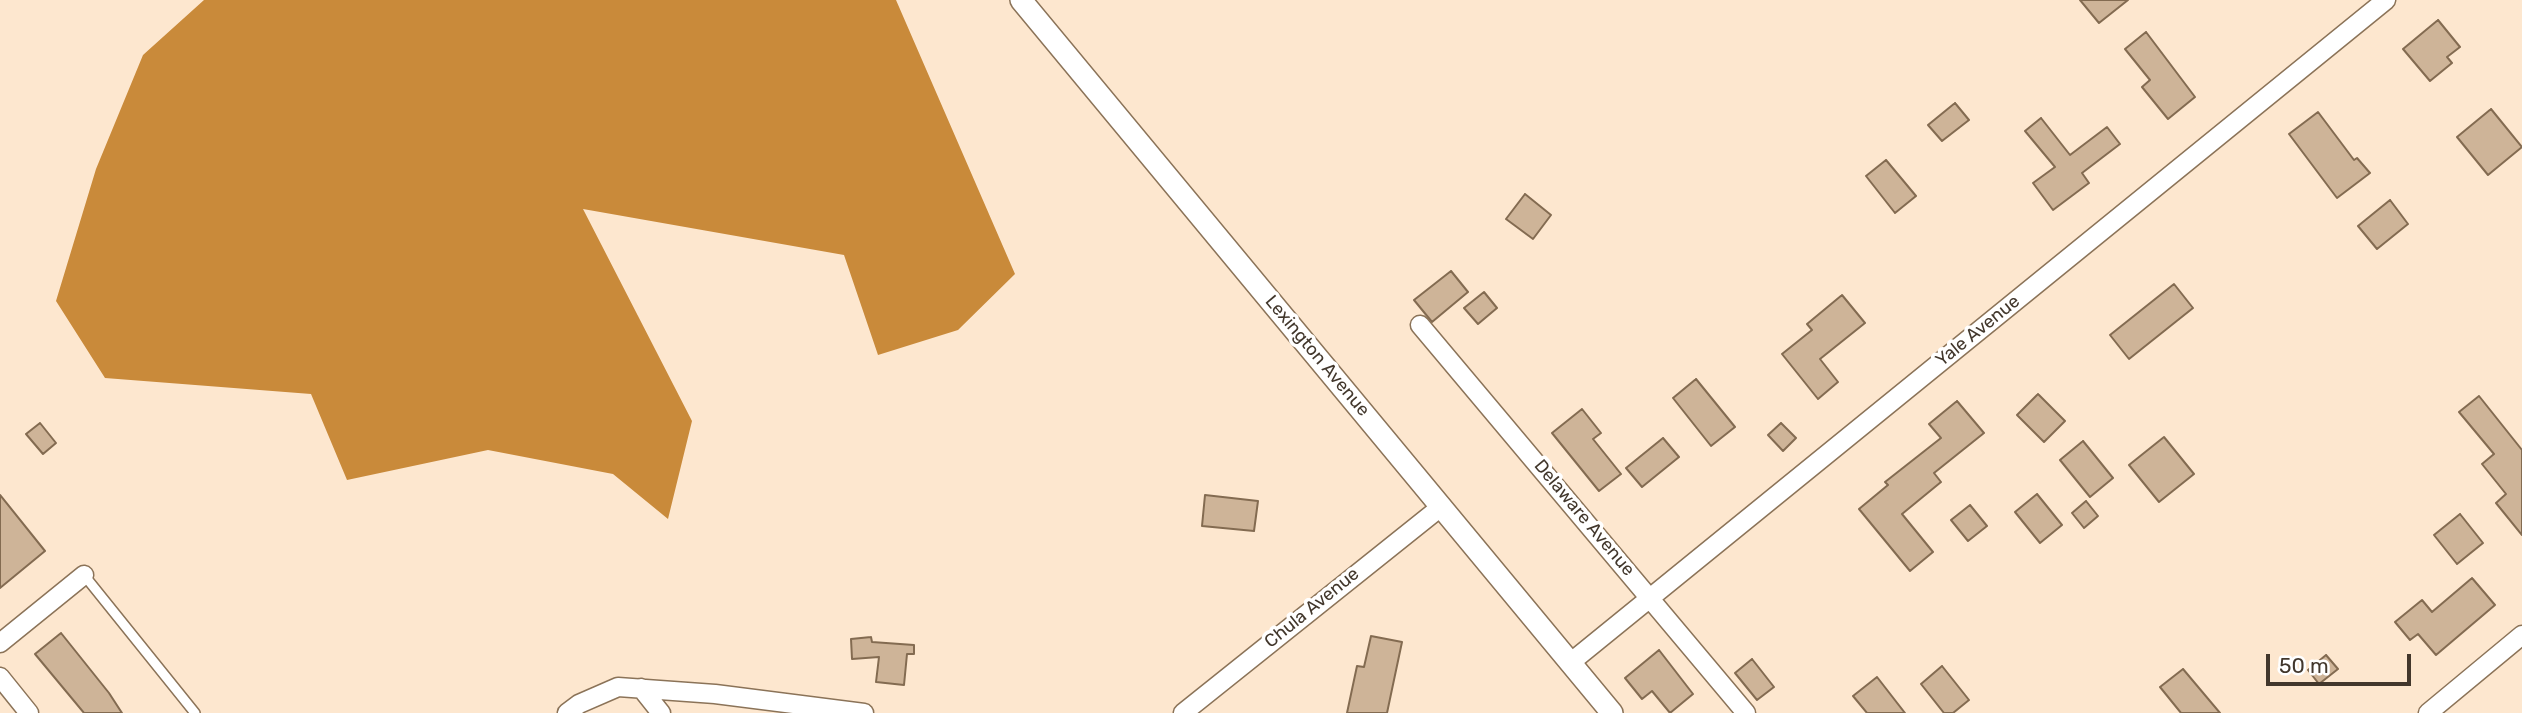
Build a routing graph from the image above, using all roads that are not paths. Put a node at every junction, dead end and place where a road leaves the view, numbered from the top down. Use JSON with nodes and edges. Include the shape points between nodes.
{"nodes":[{"id":1,"x":1021,"y":0,"type":"edge"},
{"id":2,"x":2386,"y":0,"type":"edge"},
{"id":3,"x":1420,"y":325,"type":"dead end"},
{"id":4,"x":1442,"y":506,"type":"junction"},
{"id":5,"x":84,"y":575,"type":"joint"},
{"id":6,"x":1651,"y":596,"type":"junction"},
{"id":7,"x":2522,"y":635,"type":"edge"},
{"id":8,"x":0,"y":643,"type":"edge"},
{"id":9,"x":1570,"y":663,"type":"junction"},
{"id":10,"x":0,"y":677,"type":"edge"},
{"id":11,"x":641,"y":688,"type":"junction"},
{"id":12,"x":825,"y":710,"type":"edge"},
{"id":13,"x":29,"y":713,"type":"edge"},
{"id":14,"x":195,"y":713,"type":"edge"},
{"id":15,"x":567,"y":713,"type":"edge"},
{"id":16,"x":661,"y":713,"type":"edge"},
{"id":17,"x":864,"y":713,"type":"edge"},
{"id":18,"x":1183,"y":713,"type":"edge"},
{"id":19,"x":1612,"y":713,"type":"edge"},
{"id":20,"x":1746,"y":713,"type":"edge"},
{"id":21,"x":2428,"y":713,"type":"edge"}],
"edges":[{"from":1,"to":4,"type":"street","name":"Lexington Avenue"},
{"from":2,"to":6,"type":"street","name":"Yale Avenue"},
{"from":3,"to":6,"type":"street","name":"Delaware Avenue"},
{"from":4,"to":9,"type":"street","name":"Lexington Avenue"},
{"from":4,"to":18,"type":"street","name":"Chula Avenue"},
{"from":5,"to":8,"type":"street"},
{"from":5,"to":14,"type":"lane"},
{"from":6,"to":9,"type":"street","name":"Yale Avenue"},
{"from":6,"to":20,"type":"street","name":"Delaware Avenue"},
{"from":7,"to":21,"type":"street"},
{"from":9,"to":19,"type":"street","name":"Lexington Avenue"},
{"from":10,"to":13,"type":"street"},
{"from":11,"to":12,"type":"street"},
{"from":11,"to":15,"type":"street","via":[[618,687]]},
{"from":11,"to":16,"type":"street"},
{"from":12,"to":17,"type":"street"}]}
